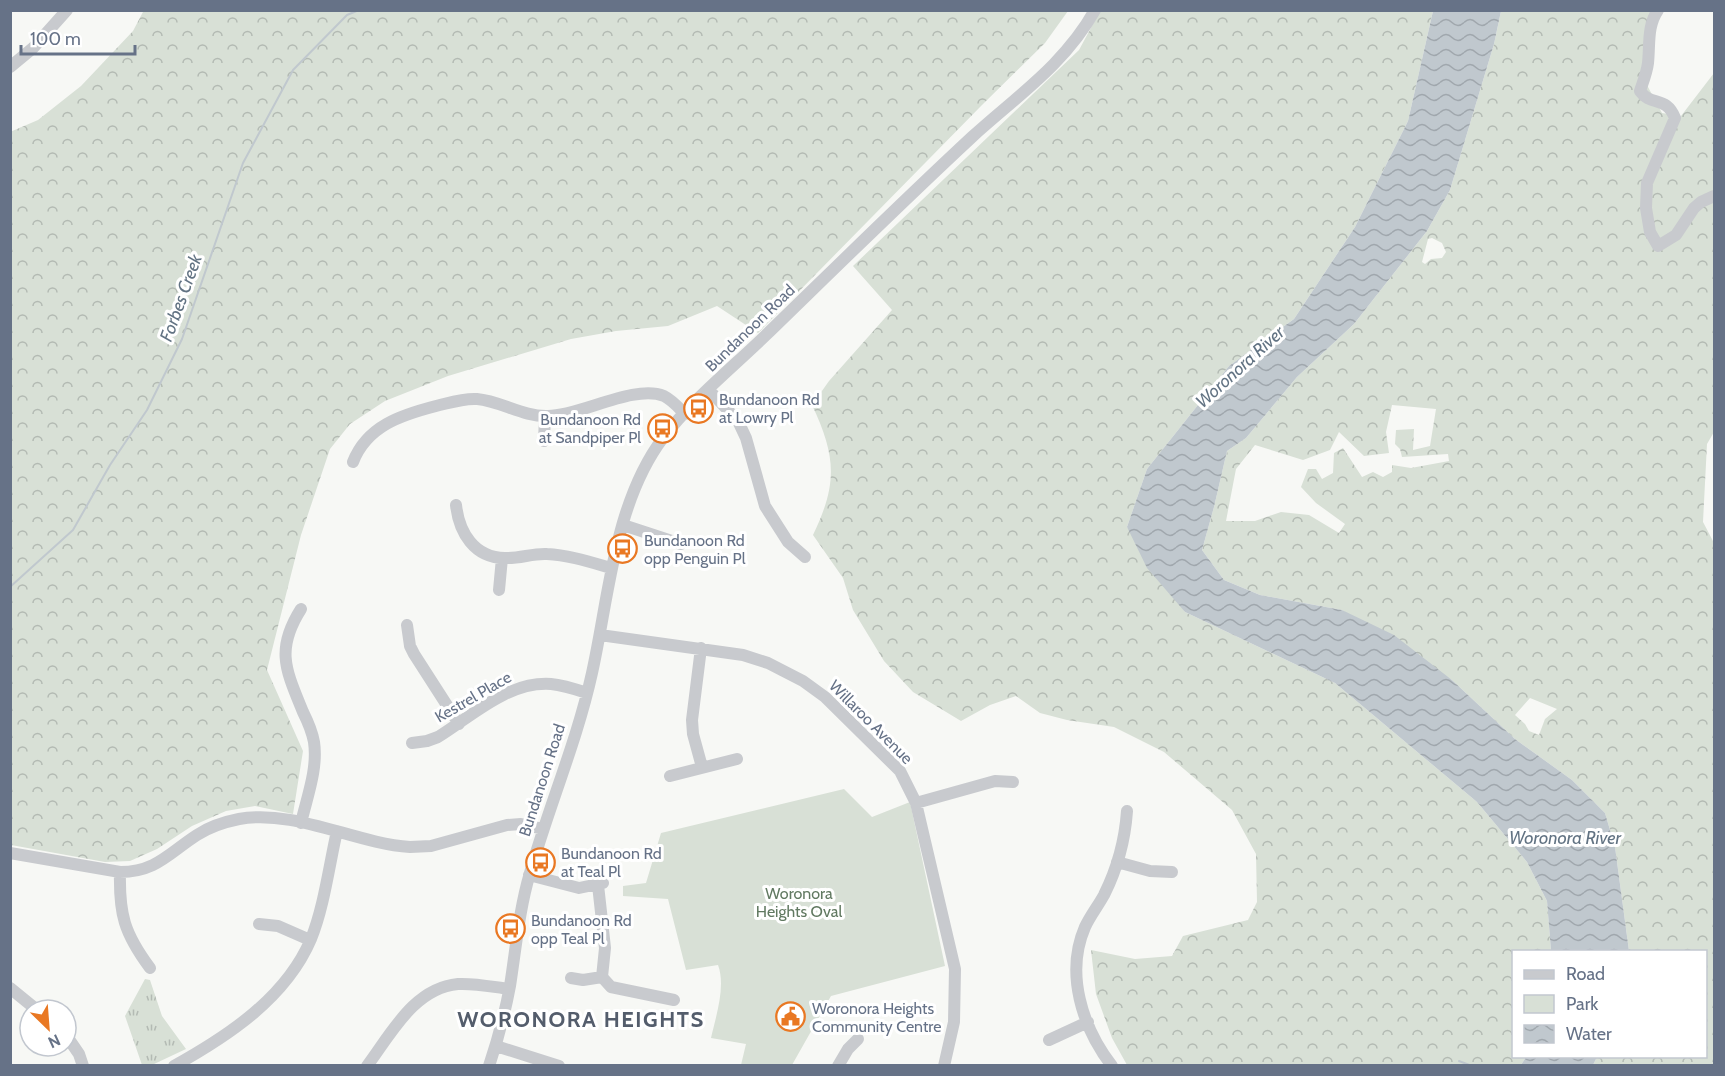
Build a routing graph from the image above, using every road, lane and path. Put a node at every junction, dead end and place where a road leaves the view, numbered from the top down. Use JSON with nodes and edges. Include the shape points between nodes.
{"nodes":[{"id":1,"x":67,"y":10,"type":"edge"},
{"id":2,"x":1095,"y":10,"type":"edge"},
{"id":3,"x":1658,"y":10,"type":"edge"},
{"id":4,"x":10,"y":67,"type":"edge"},
{"id":5,"x":1714,"y":196,"type":"edge"},
{"id":6,"x":709,"y":390,"type":"junction"},
{"id":7,"x":685,"y":414,"type":"junction"},
{"id":8,"x":545,"y":417,"type":"junction"},
{"id":9,"x":544,"y":441,"type":"dead end"},
{"id":10,"x":352,"y":462,"type":"dead end"},
{"id":11,"x":456,"y":505,"type":"dead end"},
{"id":12,"x":623,"y":525,"type":"junction"},
{"id":13,"x":681,"y":544,"type":"dead end"},
{"id":14,"x":805,"y":557,"type":"dead end"},
{"id":15,"x":502,"y":558,"type":"junction"},
{"id":16,"x":611,"y":567,"type":"junction"},
{"id":17,"x":499,"y":591,"type":"dead end"},
{"id":18,"x":301,"y":609,"type":"dead end"},
{"id":19,"x":407,"y":625,"type":"dead end"},
{"id":20,"x":600,"y":635,"type":"junction"},
{"id":21,"x":701,"y":648,"type":"junction"},
{"id":22,"x":587,"y":693,"type":"junction"},
{"id":23,"x":459,"y":724,"type":"junction"},
{"id":24,"x":412,"y":743,"type":"dead end"},
{"id":25,"x":736,"y":759,"type":"dead end"},
{"id":26,"x":702,"y":767,"type":"junction"},
{"id":27,"x":670,"y":776,"type":"dead end"},
{"id":28,"x":1013,"y":782,"type":"dead end"},
{"id":29,"x":916,"y":803,"type":"junction"},
{"id":30,"x":1126,"y":811,"type":"dead end"},
{"id":31,"x":301,"y":823,"type":"junction"},
{"id":32,"x":543,"y":829,"type":"junction"},
{"id":33,"x":337,"y":831,"type":"junction"},
{"id":34,"x":10,"y":853,"type":"edge"},
{"id":35,"x":1117,"y":862,"type":"junction"},
{"id":36,"x":120,"y":872,"type":"junction"},
{"id":37,"x":1172,"y":872,"type":"dead end"},
{"id":38,"x":529,"y":874,"type":"junction"},
{"id":39,"x":259,"y":924,"type":"dead end"},
{"id":40,"x":310,"y":939,"type":"junction"},
{"id":41,"x":150,"y":968,"type":"dead end"},
{"id":42,"x":602,"y":977,"type":"junction"},
{"id":43,"x":571,"y":978,"type":"dead end"},
{"id":44,"x":10,"y":988,"type":"edge"},
{"id":45,"x":509,"y":989,"type":"junction"},
{"id":46,"x":22,"y":998,"type":"edge"},
{"id":47,"x":674,"y":1000,"type":"dead end"},
{"id":48,"x":1088,"y":1022,"type":"junction"},
{"id":49,"x":858,"y":1039,"type":"dead end"},
{"id":50,"x":1049,"y":1040,"type":"dead end"},
{"id":51,"x":496,"y":1046,"type":"junction"},
{"id":52,"x":174,"y":1065,"type":"edge"},
{"id":53,"x":367,"y":1065,"type":"edge"},
{"id":54,"x":489,"y":1065,"type":"edge"},
{"id":55,"x":559,"y":1065,"type":"edge"},
{"id":56,"x":838,"y":1065,"type":"edge"},
{"id":57,"x":944,"y":1065,"type":"edge"},
{"id":58,"x":1112,"y":1065,"type":"edge"}],
"edges":[{"from":1,"to":4,"type":"street"},
{"from":2,"to":6,"type":"street","name":"Bundanoon Road","via":[[1076,41],[1051,69],[962,147]]},
{"from":3,"to":5,"type":"street","via":[[1649,25],[1647,66],[1640,91],[1645,98],[1671,108],[1675,118],[1647,183],[1650,232],[1658,246],[1676,235],[1694,208]]},
{"from":6,"to":7,"type":"street","name":"Bundanoon Road"},
{"from":6,"to":14,"type":"street","via":[[738,421],[765,506],[788,542]]},
{"from":7,"to":8,"type":"street","via":[[665,396],[651,393]]},
{"from":7,"to":12,"type":"street","name":"Bundanoon Road","via":[[649,459]]},
{"from":8,"to":9,"type":"street"},
{"from":8,"to":10,"type":"street","via":[[482,400],[458,400],[391,421],[362,443]]},
{"from":11,"to":15,"type":"street","via":[[462,532],[469,541],[483,552]]},
{"from":12,"to":13,"type":"street"},
{"from":12,"to":16,"type":"street","name":"Bundanoon Road"},
{"from":15,"to":16,"type":"street","via":[[545,554]]},
{"from":15,"to":17,"type":"street"},
{"from":16,"to":20,"type":"street","name":"Bundanoon Road"},
{"from":18,"to":31,"type":"street","via":[[291,625],[285,658],[314,743],[314,765]]},
{"from":19,"to":23,"type":"street","via":[[414,654]]},
{"from":20,"to":21,"type":"street","name":"Willaroo Avenue"},
{"from":20,"to":22,"type":"street","name":"Bundanoon Road"},
{"from":21,"to":26,"type":"street","via":[[692,720]]},
{"from":21,"to":29,"type":"street","name":"Willaroo Avenue","via":[[755,658],[815,690],[892,762]]},
{"from":22,"to":23,"type":"street","name":"Kestrel Place","via":[[551,684],[525,686]]},
{"from":22,"to":32,"type":"street","name":"Bundanoon Road"},
{"from":23,"to":24,"type":"street","name":"Kestrel Place","via":[[438,737]]},
{"from":25,"to":26,"type":"street"},
{"from":26,"to":27,"type":"street"},
{"from":28,"to":29,"type":"street","via":[[995,781]]},
{"from":29,"to":57,"type":"street","name":"Willaroo Avenue","via":[[955,969],[954,1022]]},
{"from":30,"to":35,"type":"street"},
{"from":31,"to":33,"type":"street"},
{"from":31,"to":36,"type":"street","via":[[264,817],[226,822],[195,836],[156,864]]},
{"from":32,"to":33,"type":"street","via":[[507,825],[416,847]]},
{"from":32,"to":38,"type":"street","name":"Bundanoon Road"},
{"from":33,"to":40,"type":"street"},
{"from":34,"to":36,"type":"street"},
{"from":35,"to":37,"type":"street"},
{"from":35,"to":48,"type":"street","via":[[1085,926],[1078,950],[1077,987]]},
{"from":36,"to":41,"type":"street","via":[[119,900],[124,924]]},
{"from":38,"to":42,"type":"street","via":[[579,888],[600,884],[606,948]]},
{"from":38,"to":45,"type":"street","name":"Bundanoon Road"},
{"from":39,"to":40,"type":"street","via":[[278,926]]},
{"from":40,"to":52,"type":"street","via":[[284,984],[263,1005]]},
{"from":42,"to":43,"type":"street"},
{"from":42,"to":47,"type":"street","via":[[611,987]]},
{"from":44,"to":46,"type":"street"},
{"from":45,"to":51,"type":"street","name":"Bundanoon Road"},
{"from":45,"to":53,"type":"street","via":[[459,984],[436,989],[405,1014]]},
{"from":48,"to":50,"type":"street"},
{"from":48,"to":58,"type":"street"},
{"from":49,"to":56,"type":"street"},
{"from":51,"to":54,"type":"street","name":"Bundanoon Road"},
{"from":51,"to":55,"type":"street"}]}
